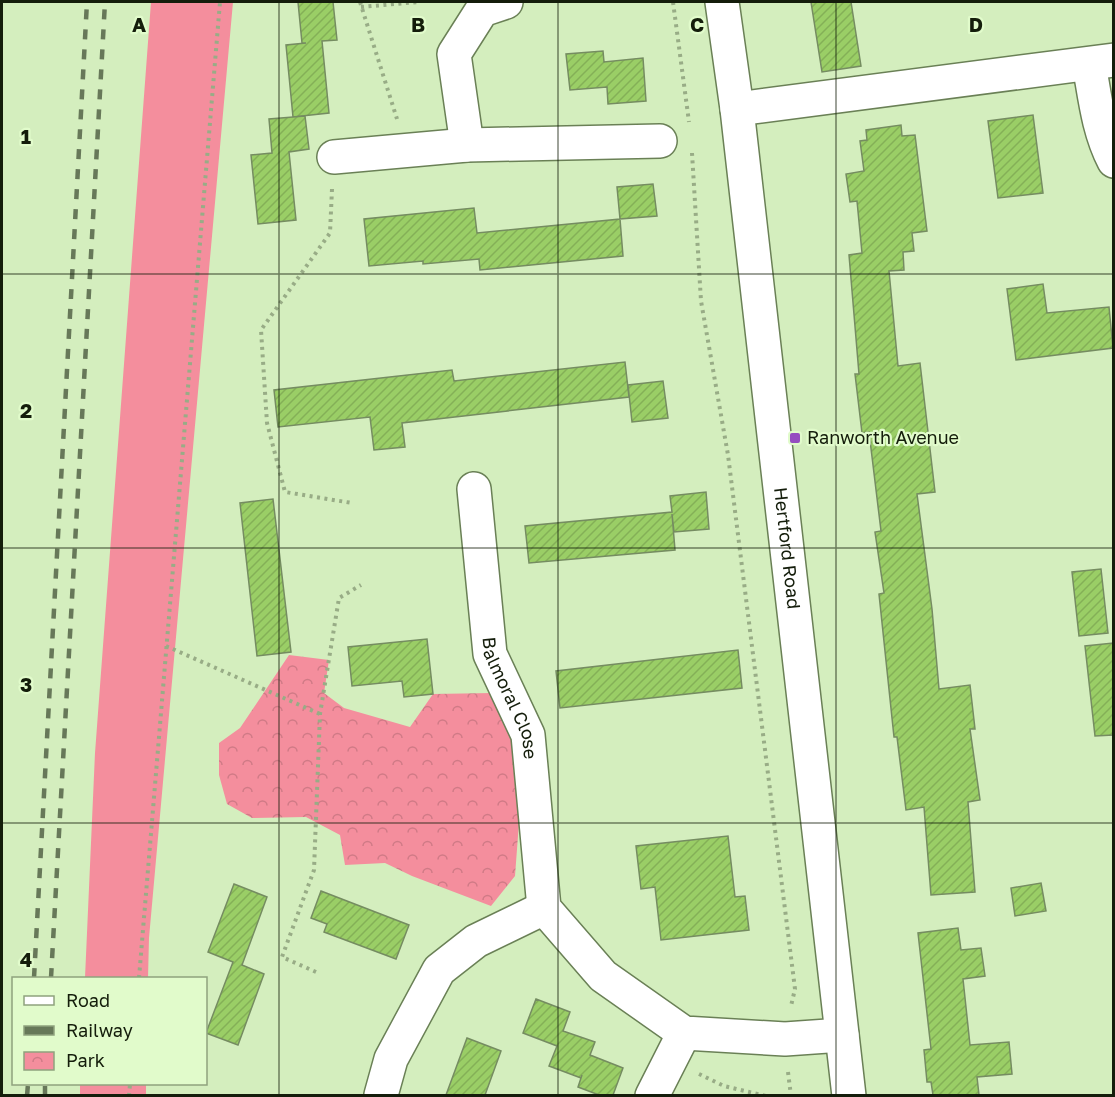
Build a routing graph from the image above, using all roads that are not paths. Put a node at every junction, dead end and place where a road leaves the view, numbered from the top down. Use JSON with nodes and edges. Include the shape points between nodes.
{"nodes":[{"id":1,"x":722,"y":2,"type":"edge"},
{"id":2,"x":489,"y":4,"type":"edge"},
{"id":3,"x":1101,"y":62,"type":"edge"},
{"id":4,"x":737,"y":109,"type":"junction"},
{"id":5,"x":675,"y":135,"type":"road end"},
{"id":6,"x":437,"y":148,"type":"junction"},
{"id":7,"x":334,"y":157,"type":"road end"},
{"id":8,"x":1113,"y":161,"type":"edge"},
{"id":9,"x":474,"y":489,"type":"dead end"},
{"id":10,"x":544,"y":908,"type":"junction"},
{"id":11,"x":842,"y":1035,"type":"junction"},
{"id":12,"x":677,"y":1046,"type":"junction"},
{"id":13,"x":381,"y":1095,"type":"edge"},
{"id":14,"x":652,"y":1095,"type":"edge"},
{"id":15,"x":849,"y":1095,"type":"edge"}],
"edges":[{"from":1,"to":4,"type":"street","name":"Hertford Road"},
{"from":2,"to":6,"type":"street","via":[[454,54]]},
{"from":3,"to":4,"type":"street"},
{"from":3,"to":8,"type":"street","via":[[1099,123]]},
{"from":4,"to":11,"type":"street","name":"Hertford Road"},
{"from":5,"to":6,"type":"street"},
{"from":6,"to":7,"type":"street"},
{"from":9,"to":10,"type":"street","name":"Balmoral Close","via":[[490,654],[528,735]]},
{"from":10,"to":12,"type":"street","via":[[603,976]]},
{"from":10,"to":13,"type":"street","via":[[476,940],[439,970],[391,1059]]},
{"from":11,"to":12,"type":"street"},
{"from":11,"to":15,"type":"street","name":"Hertford Road"},
{"from":12,"to":14,"type":"street"}]}
